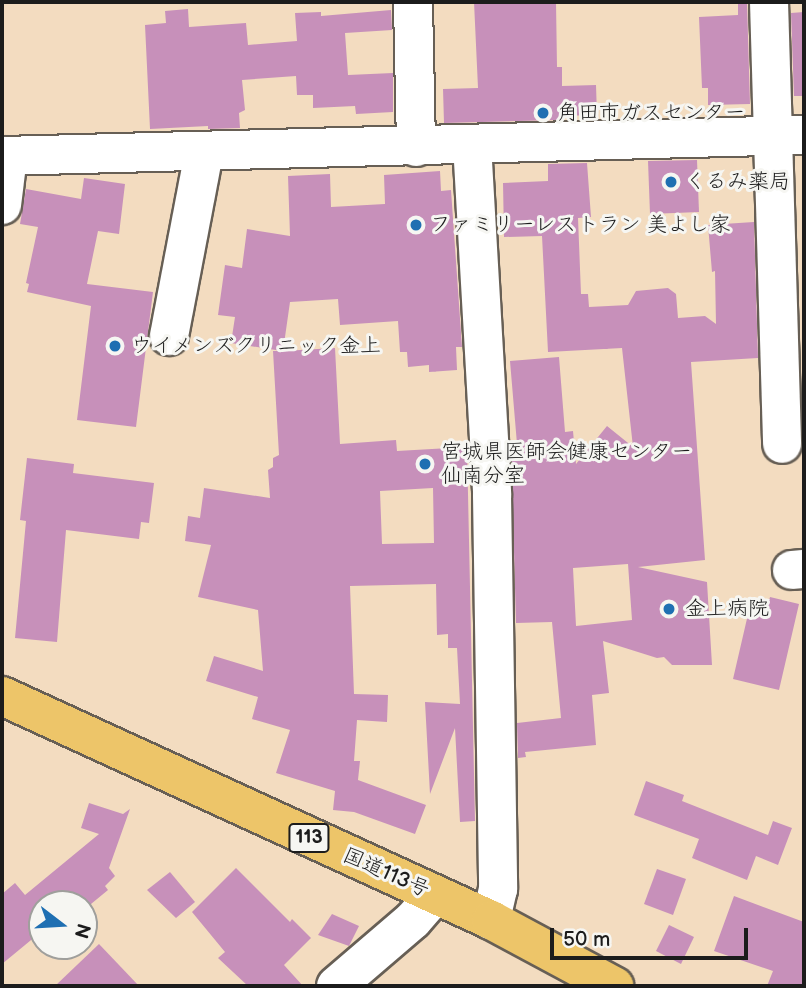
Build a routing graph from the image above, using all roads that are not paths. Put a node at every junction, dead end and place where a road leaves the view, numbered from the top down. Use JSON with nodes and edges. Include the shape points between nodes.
{"nodes":[{"id":1,"x":413,"y":2,"type":"edge"},
{"id":2,"x":769,"y":2,"type":"edge"},
{"id":3,"x":788,"y":136,"type":"edge"},
{"id":4,"x":472,"y":144,"type":"junction"},
{"id":5,"x":416,"y":147,"type":"junction"},
{"id":6,"x":204,"y":152,"type":"junction"},
{"id":7,"x":5,"y":156,"type":"edge"},
{"id":8,"x":2,"y":205,"type":"edge"},
{"id":9,"x":169,"y":336,"type":"dead end"},
{"id":10,"x":782,"y":444,"type":"dead end"},
{"id":11,"x":2,"y":696,"type":"edge"},
{"id":12,"x":435,"y":895,"type":"junction"},
{"id":13,"x":491,"y":920,"type":"junction"},
{"id":14,"x":337,"y":986,"type":"edge"},
{"id":15,"x":614,"y":986,"type":"edge"}],
"edges":[{"from":1,"to":5,"type":"street"},
{"from":2,"to":3,"type":"street"},
{"from":3,"to":4,"type":"street"},
{"from":3,"to":10,"type":"street"},
{"from":4,"to":5,"type":"street"},
{"from":4,"to":13,"type":"street","via":[[492,495],[498,889]]},
{"from":5,"to":6,"type":"street"},
{"from":6,"to":7,"type":"street"},
{"from":6,"to":9,"type":"street"},
{"from":7,"to":8,"type":"street"},
{"from":11,"to":12,"type":"highway","name":"国道113号","number":"113"},
{"from":12,"to":13,"type":"highway","name":"国道113号","number":"113"},
{"from":12,"to":14,"type":"street"},
{"from":13,"to":15,"type":"highway","name":"国道113号","number":"113"}]}
